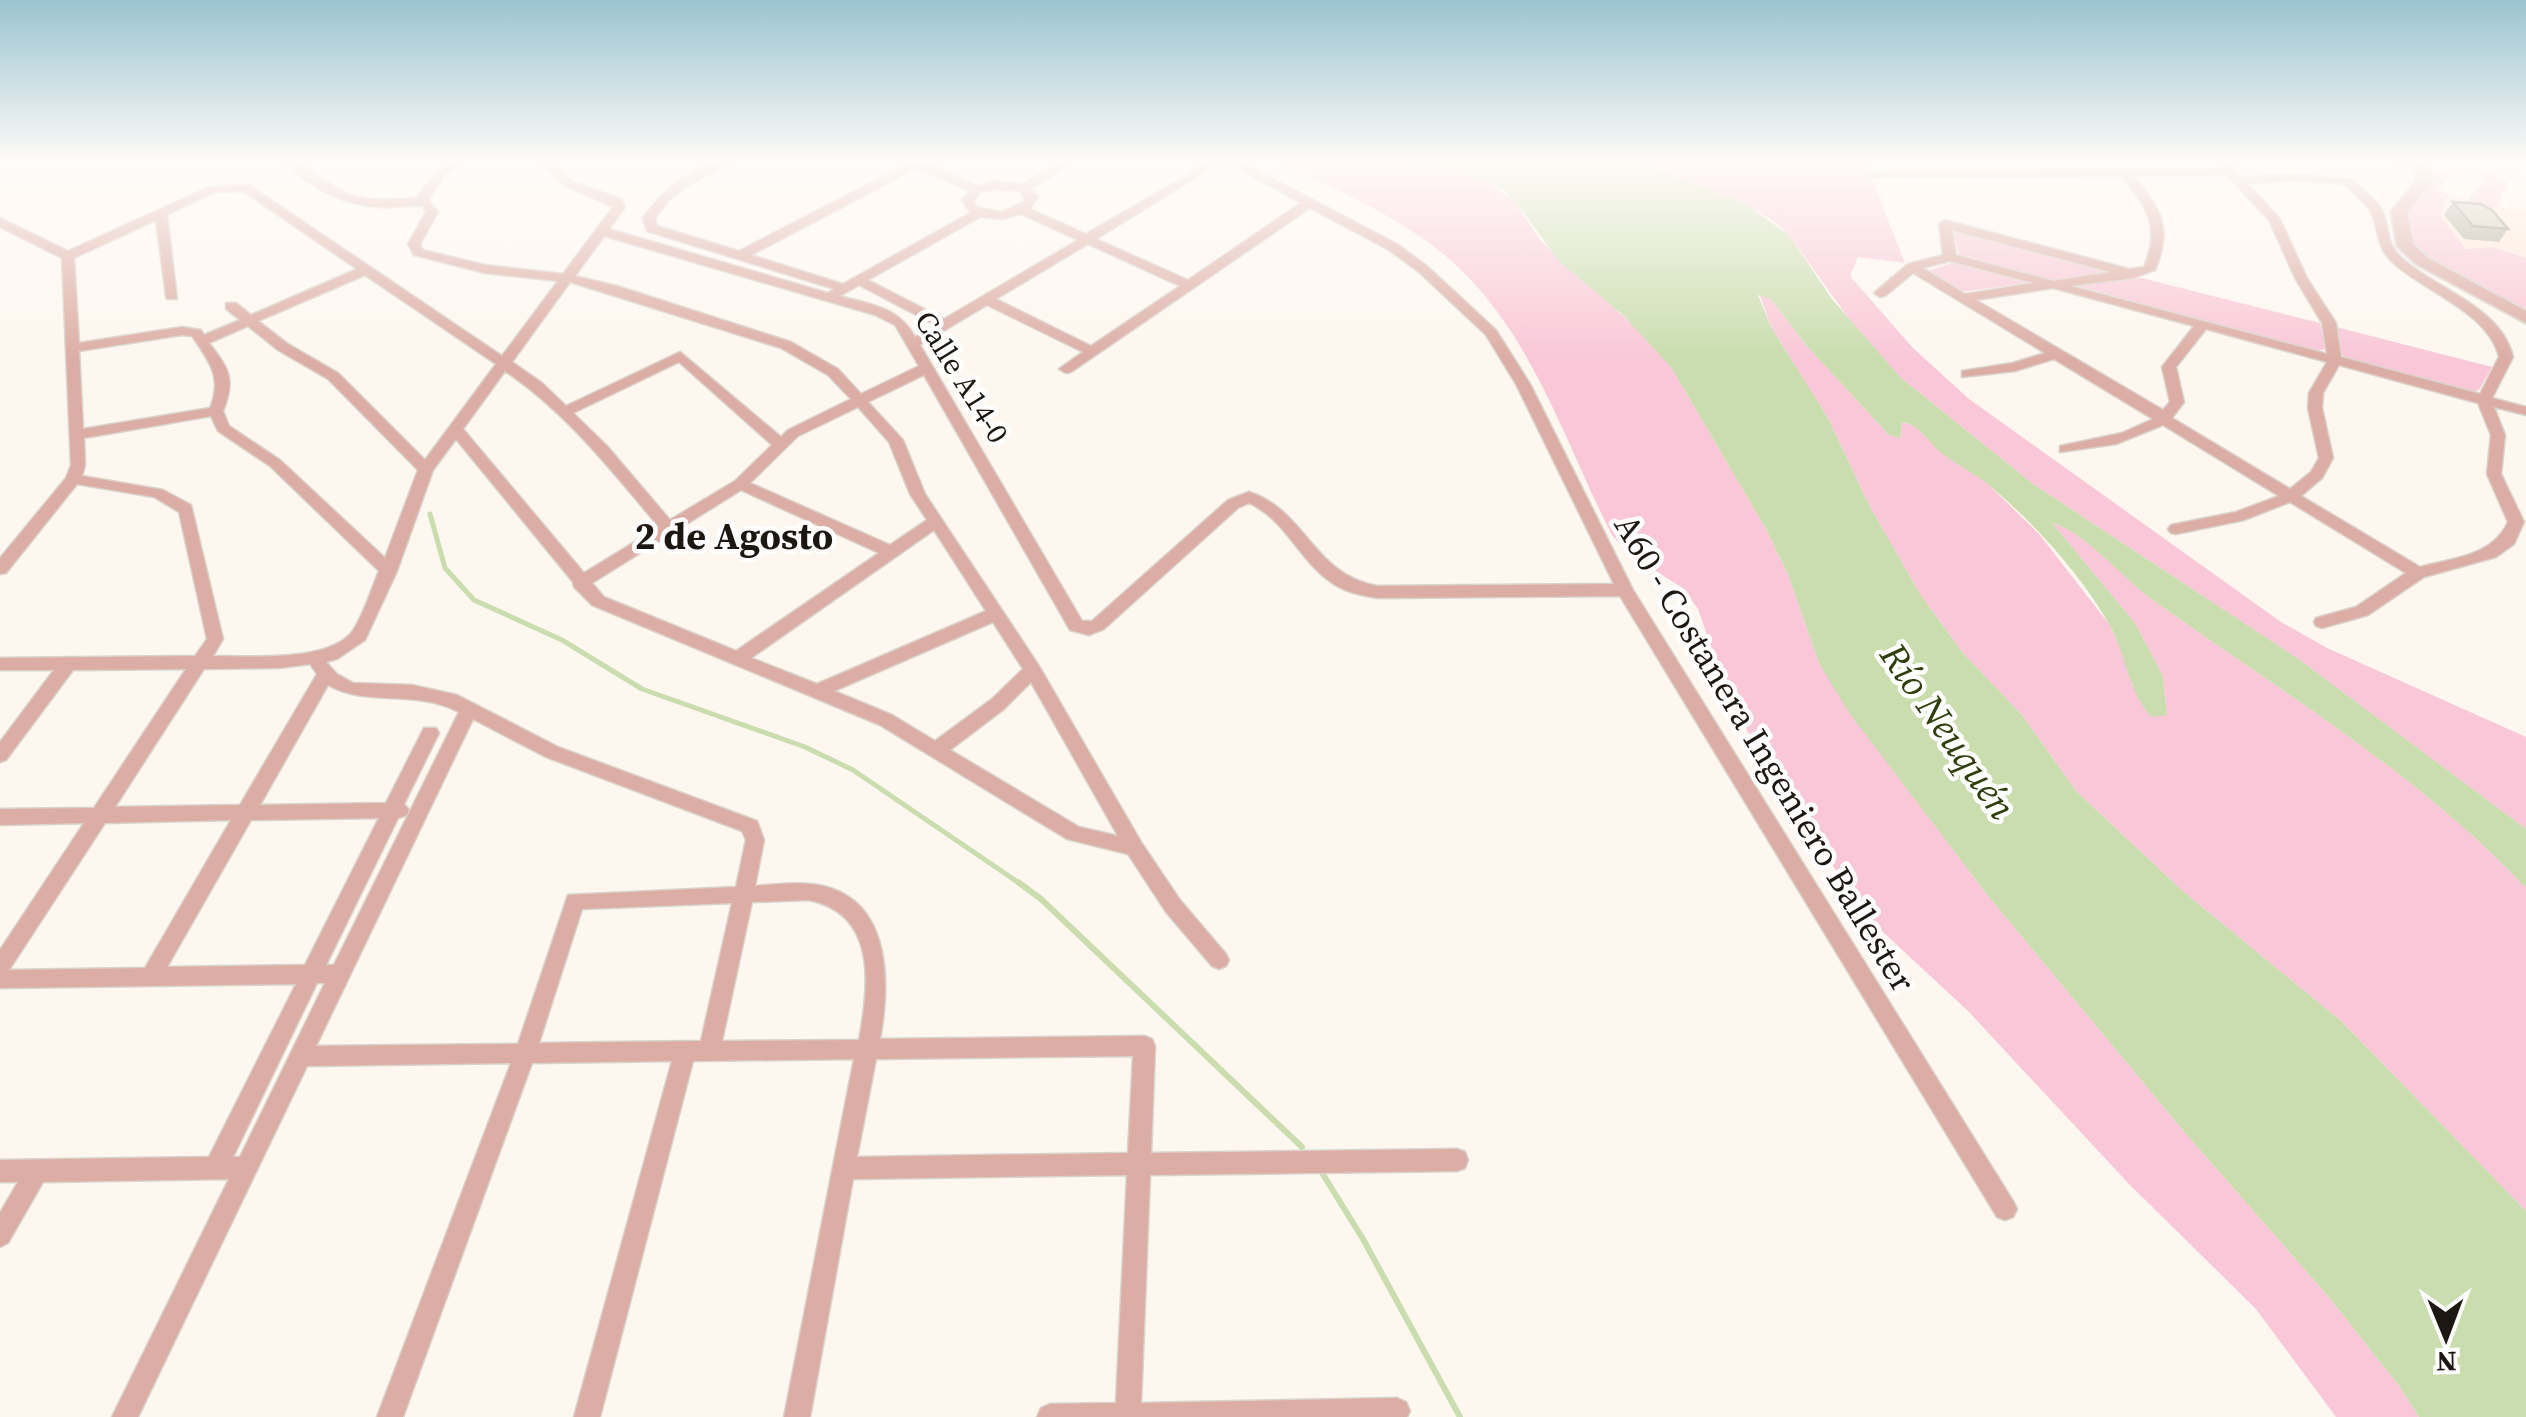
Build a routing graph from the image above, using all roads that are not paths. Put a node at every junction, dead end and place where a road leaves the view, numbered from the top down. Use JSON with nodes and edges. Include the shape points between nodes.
{"nodes":[{"id":1,"x":12,"y":228,"type":"edge"},
{"id":2,"x":128,"y":228,"type":"edge"},
{"id":3,"x":164,"y":228,"type":"edge"},
{"id":4,"x":306,"y":228,"type":"edge"},
{"id":5,"x":423,"y":228,"type":"edge"},
{"id":6,"x":604,"y":228,"type":"edge"},
{"id":7,"x":655,"y":228,"type":"edge"},
{"id":8,"x":792,"y":228,"type":"edge"},
{"id":9,"x":951,"y":228,"type":"edge"},
{"id":10,"x":1063,"y":228,"type":"edge"},
{"id":11,"x":1105,"y":228,"type":"edge"},
{"id":12,"x":1272,"y":228,"type":"edge"},
{"id":13,"x":1360,"y":228,"type":"edge"},
{"id":14,"x":1946,"y":228,"type":"edge"},
{"id":15,"x":1961,"y":228,"type":"edge"},
{"id":16,"x":2160,"y":228,"type":"edge"},
{"id":17,"x":2278,"y":228,"type":"edge"},
{"id":18,"x":2380,"y":228,"type":"edge"},
{"id":19,"x":2400,"y":228,"type":"edge"},
{"id":20,"x":602,"y":232,"type":"junction"},
{"id":21,"x":1087,"y":239,"type":"junction"},
{"id":22,"x":68,"y":256,"type":"junction"},
{"id":23,"x":740,"y":256,"type":"junction"},
{"id":24,"x":1950,"y":257,"type":"junction"},
{"id":25,"x":1912,"y":267,"type":"junction"},
{"id":26,"x":367,"y":269,"type":"junction"},
{"id":27,"x":2134,"y":274,"type":"junction"},
{"id":28,"x":568,"y":278,"type":"junction"},
{"id":29,"x":858,"y":280,"type":"junction"},
{"id":30,"x":2049,"y":283,"type":"junction"},
{"id":31,"x":1190,"y":284,"type":"junction"},
{"id":32,"x":844,"y":288,"type":"junction"},
{"id":33,"x":1880,"y":293,"type":"dead end"},
{"id":34,"x":172,"y":296,"type":"dead end"},
{"id":35,"x":828,"y":297,"type":"junction"},
{"id":36,"x":1963,"y":298,"type":"junction"},
{"id":37,"x":987,"y":300,"type":"junction"},
{"id":38,"x":231,"y":306,"type":"dead end"},
{"id":39,"x":2526,"y":318,"type":"edge"},
{"id":40,"x":250,"y":321,"type":"junction"},
{"id":41,"x":2203,"y":324,"type":"junction"},
{"id":42,"x":944,"y":326,"type":"junction"},
{"id":43,"x":202,"y":342,"type":"junction"},
{"id":44,"x":914,"y":343,"type":"junction"},
{"id":45,"x":74,"y":348,"type":"junction"},
{"id":46,"x":1092,"y":351,"type":"junction"},
{"id":47,"x":2056,"y":354,"type":"junction"},
{"id":48,"x":2335,"y":360,"type":"junction"},
{"id":49,"x":506,"y":362,"type":"junction"},
{"id":50,"x":928,"y":367,"type":"junction"},
{"id":51,"x":1066,"y":369,"type":"dead end"},
{"id":52,"x":1967,"y":374,"type":"dead end"},
{"id":53,"x":860,"y":398,"type":"junction"},
{"id":54,"x":2484,"y":400,"type":"junction"},
{"id":55,"x":216,"y":411,"type":"junction"},
{"id":56,"x":2526,"y":411,"type":"edge"},
{"id":57,"x":567,"y":412,"type":"junction"},
{"id":58,"x":2164,"y":420,"type":"junction"},
{"id":59,"x":454,"y":428,"type":"junction"},
{"id":60,"x":76,"y":436,"type":"junction"},
{"id":61,"x":779,"y":443,"type":"junction"},
{"id":62,"x":2065,"y":450,"type":"dead end"},
{"id":63,"x":426,"y":469,"type":"junction"},
{"id":64,"x":73,"y":479,"type":"junction"},
{"id":65,"x":740,"y":484,"type":"junction"},
{"id":66,"x":2290,"y":496,"type":"junction"},
{"id":67,"x":936,"y":521,"type":"junction"},
{"id":68,"x":668,"y":528,"type":"junction"},
{"id":69,"x":2176,"y":529,"type":"dead end"},
{"id":70,"x":891,"y":552,"type":"junction"},
{"id":71,"x":0,"y":568,"type":"edge"},
{"id":72,"x":389,"y":571,"type":"junction"},
{"id":73,"x":2418,"y":573,"type":"junction"},
{"id":74,"x":580,"y":583,"type":"junction"},
{"id":75,"x":1626,"y":590,"type":"junction"},
{"id":76,"x":998,"y":612,"type":"junction"},
{"id":77,"x":2322,"y":622,"type":"dead end"},
{"id":78,"x":736,"y":659,"type":"junction"},
{"id":79,"x":203,"y":663,"type":"junction"},
{"id":80,"x":0,"y":664,"type":"edge"},
{"id":81,"x":68,"y":664,"type":"junction"},
{"id":82,"x":320,"y":667,"type":"junction"},
{"id":83,"x":1033,"y":670,"type":"junction"},
{"id":84,"x":818,"y":691,"type":"junction"},
{"id":85,"x":469,"y":709,"type":"junction"},
{"id":86,"x":430,"y":732,"type":"dead end"},
{"id":87,"x":938,"y":749,"type":"junction"},
{"id":88,"x":0,"y":754,"type":"edge"},
{"id":89,"x":392,"y":810,"type":"junction"},
{"id":90,"x":420,"y":810,"type":"junction"},
{"id":91,"x":245,"y":813,"type":"junction"},
{"id":92,"x":102,"y":815,"type":"junction"},
{"id":93,"x":0,"y":817,"type":"edge"},
{"id":94,"x":1134,"y":848,"type":"junction"},
{"id":95,"x":743,"y":895,"type":"junction"},
{"id":96,"x":1219,"y":960,"type":"dead end"},
{"id":97,"x":0,"y":967,"type":"edge"},
{"id":98,"x":340,"y":974,"type":"junction"},
{"id":99,"x":310,"y":975,"type":"junction"},
{"id":100,"x":151,"y":977,"type":"junction"},
{"id":101,"x":0,"y":978,"type":"edge"},
{"id":102,"x":866,"y":1049,"type":"junction"},
{"id":103,"x":697,"y":1052,"type":"junction"},
{"id":104,"x":525,"y":1054,"type":"junction"},
{"id":105,"x":300,"y":1056,"type":"junction"},
{"id":106,"x":1457,"y":1160,"type":"dead end"},
{"id":107,"x":1139,"y":1163,"type":"junction"},
{"id":108,"x":246,"y":1168,"type":"junction"},
{"id":109,"x":843,"y":1168,"type":"junction"},
{"id":110,"x":215,"y":1169,"type":"junction"},
{"id":111,"x":0,"y":1171,"type":"edge"},
{"id":112,"x":37,"y":1171,"type":"junction"},
{"id":113,"x":2005,"y":1209,"type":"dead end"},
{"id":114,"x":0,"y":1235,"type":"edge"},
{"id":115,"x":1397,"y":1411,"type":"dead end"},
{"id":116,"x":1128,"y":1416,"type":"edge"},
{"id":117,"x":124,"y":1417,"type":"edge"},
{"id":118,"x":390,"y":1417,"type":"edge"},
{"id":119,"x":588,"y":1417,"type":"edge"},
{"id":120,"x":797,"y":1417,"type":"edge"},
{"id":121,"x":1050,"y":1417,"type":"edge"}],
"edges":[{"from":1,"to":22,"type":"street"},
{"from":2,"to":22,"type":"street"},
{"from":3,"to":34,"type":"street"},
{"from":4,"to":26,"type":"street"},
{"from":5,"to":28,"type":"street","via":[[414,244],[418,252]]},
{"from":6,"to":20,"type":"street"},
{"from":7,"to":23,"type":"street"},
{"from":8,"to":23,"type":"street"},
{"from":9,"to":29,"type":"street"},
{"from":10,"to":21,"type":"street"},
{"from":11,"to":21,"type":"street"},
{"from":12,"to":31,"type":"street"},
{"from":13,"to":75,"type":"street","name":"A60 - Costanera Ingeniero Ballester","via":[[1423,268],[1492,332]]},
{"from":14,"to":24,"type":"street"},
{"from":15,"to":27,"type":"street"},
{"from":16,"to":27,"type":"street","via":[[2152,268]]},
{"from":17,"to":48,"type":"street","via":[[2325,314]]},
{"from":18,"to":54,"type":"street","via":[[2395,258],[2498,334],[2506,360]]},
{"from":19,"to":39,"type":"street","via":[[2404,246],[2422,261]]},
{"from":20,"to":28,"type":"street"},
{"from":20,"to":35,"type":"street","name":"Calle A14-0"},
{"from":21,"to":31,"type":"street"},
{"from":21,"to":37,"type":"street"},
{"from":22,"to":45,"type":"street"},
{"from":23,"to":32,"type":"street"},
{"from":24,"to":25,"type":"street"},
{"from":24,"to":30,"type":"street"},
{"from":25,"to":33,"type":"street"},
{"from":25,"to":36,"type":"street"},
{"from":26,"to":40,"type":"street"},
{"from":26,"to":49,"type":"street"},
{"from":27,"to":30,"type":"street"},
{"from":28,"to":49,"type":"street"},
{"from":28,"to":53,"type":"street","via":[[803,352]]},
{"from":29,"to":32,"type":"street"},
{"from":29,"to":42,"type":"street"},
{"from":30,"to":36,"type":"street"},
{"from":30,"to":41,"type":"street"},
{"from":31,"to":46,"type":"street"},
{"from":32,"to":35,"type":"street"},
{"from":35,"to":44,"type":"street","name":"Calle A14-0","via":[[891,316]]},
{"from":36,"to":47,"type":"street"},
{"from":37,"to":42,"type":"street"},
{"from":37,"to":46,"type":"street"},
{"from":38,"to":40,"type":"street"},
{"from":40,"to":43,"type":"street"},
{"from":40,"to":63,"type":"street","via":[[334,376]]},
{"from":41,"to":48,"type":"street"},
{"from":41,"to":58,"type":"street","via":[[2169,367],[2177,402]]},
{"from":42,"to":44,"type":"street"},
{"from":43,"to":45,"type":"street","via":[[182,331]]},
{"from":43,"to":55,"type":"street","via":[[225,378]]},
{"from":44,"to":50,"type":"street","name":"Calle A14-0"},
{"from":45,"to":60,"type":"street"},
{"from":46,"to":51,"type":"street"},
{"from":47,"to":52,"type":"street"},
{"from":47,"to":58,"type":"street"},
{"from":48,"to":54,"type":"street"},
{"from":48,"to":66,"type":"street","via":[[2316,393],[2326,458]]},
{"from":49,"to":57,"type":"street"},
{"from":49,"to":59,"type":"street"},
{"from":50,"to":53,"type":"street"},
{"from":50,"to":75,"type":"street","name":"Calle A14-0","via":[[1076,626],[1098,625],[1233,504],[1249,497],[1269,507],[1334,577],[1356,588]]},
{"from":53,"to":61,"type":"street"},
{"from":53,"to":67,"type":"street","via":[[896,440]]},
{"from":54,"to":56,"type":"street"},
{"from":54,"to":73,"type":"street","via":[[2498,435],[2494,474],[2514,530],[2490,553]]},
{"from":55,"to":60,"type":"street"},
{"from":55,"to":72,"type":"street","via":[[224,428],[275,463]]},
{"from":57,"to":61,"type":"street","via":[[680,356]]},
{"from":57,"to":68,"type":"street"},
{"from":58,"to":62,"type":"street"},
{"from":58,"to":66,"type":"street"},
{"from":59,"to":63,"type":"street"},
{"from":59,"to":74,"type":"street"},
{"from":60,"to":64,"type":"street"},
{"from":61,"to":65,"type":"street"},
{"from":63,"to":72,"type":"street"},
{"from":64,"to":71,"type":"street"},
{"from":64,"to":79,"type":"street","via":[[158,493],[186,508],[216,627]]},
{"from":65,"to":68,"type":"street"},
{"from":65,"to":70,"type":"street"},
{"from":66,"to":69,"type":"street","via":[[2232,518]]},
{"from":66,"to":73,"type":"street"},
{"from":67,"to":70,"type":"street"},
{"from":67,"to":76,"type":"street"},
{"from":68,"to":74,"type":"street"},
{"from":70,"to":78,"type":"street"},
{"from":72,"to":82,"type":"street","via":[[360,636]]},
{"from":73,"to":77,"type":"street","via":[[2362,610]]},
{"from":74,"to":78,"type":"street","via":[[615,610]]},
{"from":75,"to":113,"type":"street","name":"A60 - Costanera Ingeniero Ballester"},
{"from":76,"to":83,"type":"street"},
{"from":76,"to":84,"type":"street"},
{"from":78,"to":84,"type":"street"},
{"from":79,"to":81,"type":"street"},
{"from":79,"to":82,"type":"street"},
{"from":79,"to":92,"type":"street"},
{"from":80,"to":81,"type":"street"},
{"from":81,"to":88,"type":"street"},
{"from":82,"to":85,"type":"street","via":[[352,689],[433,694]]},
{"from":82,"to":91,"type":"street"},
{"from":83,"to":87,"type":"street"},
{"from":83,"to":94,"type":"street"},
{"from":84,"to":87,"type":"street"},
{"from":85,"to":90,"type":"street"},
{"from":85,"to":95,"type":"street","via":[[552,752],[750,826],[755,840]]},
{"from":86,"to":89,"type":"street"},
{"from":87,"to":94,"type":"street","via":[[1074,834]]},
{"from":89,"to":90,"type":"street"},
{"from":89,"to":91,"type":"street"},
{"from":89,"to":99,"type":"street"},
{"from":90,"to":98,"type":"street"},
{"from":91,"to":92,"type":"street"},
{"from":91,"to":100,"type":"street"},
{"from":92,"to":93,"type":"street"},
{"from":92,"to":97,"type":"street"},
{"from":94,"to":96,"type":"street"},
{"from":95,"to":102,"type":"street","via":[[826,894],[851,910],[876,966]]},
{"from":95,"to":103,"type":"street"},
{"from":95,"to":104,"type":"street","via":[[575,901]]},
{"from":98,"to":99,"type":"street"},
{"from":98,"to":105,"type":"street"},
{"from":99,"to":100,"type":"street"},
{"from":99,"to":110,"type":"street"},
{"from":100,"to":101,"type":"street"},
{"from":102,"to":103,"type":"street"},
{"from":102,"to":107,"type":"street","via":[[1144,1046]]},
{"from":102,"to":109,"type":"street"},
{"from":103,"to":104,"type":"street"},
{"from":103,"to":119,"type":"street"},
{"from":104,"to":105,"type":"street"},
{"from":104,"to":118,"type":"street"},
{"from":105,"to":108,"type":"street"},
{"from":106,"to":107,"type":"street"},
{"from":107,"to":109,"type":"street"},
{"from":107,"to":116,"type":"street"},
{"from":108,"to":110,"type":"street"},
{"from":108,"to":117,"type":"street"},
{"from":109,"to":120,"type":"street"},
{"from":110,"to":112,"type":"street"},
{"from":111,"to":112,"type":"street"},
{"from":112,"to":114,"type":"street"},
{"from":115,"to":116,"type":"street"},
{"from":116,"to":121,"type":"street"}]}
